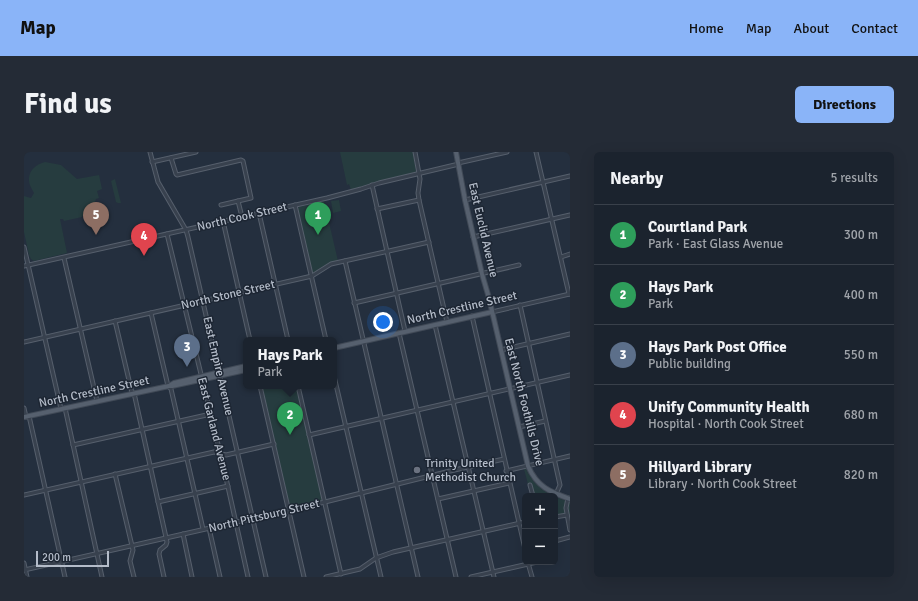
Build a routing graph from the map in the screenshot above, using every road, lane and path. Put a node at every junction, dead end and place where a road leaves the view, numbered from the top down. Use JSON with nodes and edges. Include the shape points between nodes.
{"nodes":[{"id":1,"x":150,"y":152,"type":"edge"},
{"id":2,"x":196,"y":152,"type":"edge"},
{"id":3,"x":415,"y":152,"type":"edge"},
{"id":4,"x":456,"y":152,"type":"edge"},
{"id":5,"x":507,"y":152,"type":"edge"},
{"id":6,"x":536,"y":152,"type":"edge"},
{"id":7,"x":191,"y":153,"type":"edge"},
{"id":8,"x":171,"y":158,"type":"junction"},
{"id":9,"x":152,"y":162,"type":"junction"},
{"id":10,"x":458,"y":164,"type":"junction"},
{"id":11,"x":420,"y":174,"type":"junction"},
{"id":12,"x":570,"y":176,"type":"edge"},
{"id":13,"x":543,"y":182,"type":"junction"},
{"id":14,"x":372,"y":185,"type":"junction"},
{"id":15,"x":419,"y":200,"type":"junction"},
{"id":16,"x":465,"y":200,"type":"junction"},
{"id":17,"x":238,"y":201,"type":"junction"},
{"id":18,"x":221,"y":204,"type":"dead end"},
{"id":19,"x":295,"y":205,"type":"junction"},
{"id":20,"x":377,"y":209,"type":"junction"},
{"id":21,"x":258,"y":214,"type":"junction"},
{"id":22,"x":570,"y":215,"type":"edge"},
{"id":23,"x":242,"y":217,"type":"junction"},
{"id":24,"x":552,"y":219,"type":"junction"},
{"id":25,"x":223,"y":221,"type":"junction"},
{"id":26,"x":186,"y":230,"type":"junction"},
{"id":27,"x":167,"y":234,"type":"junction"},
{"id":28,"x":473,"y":237,"type":"junction"},
{"id":29,"x":428,"y":242,"type":"junction"},
{"id":30,"x":24,"y":247,"type":"edge"},
{"id":31,"x":387,"y":251,"type":"junction"},
{"id":32,"x":570,"y":254,"type":"edge"},
{"id":33,"x":561,"y":257,"type":"junction"},
{"id":34,"x":64,"y":258,"type":"junction"},
{"id":35,"x":345,"y":261,"type":"junction"},
{"id":36,"x":28,"y":265,"type":"junction"},
{"id":37,"x":519,"y":265,"type":"dead end"},
{"id":38,"x":24,"y":266,"type":"edge"},
{"id":39,"x":482,"y":274,"type":"junction"},
{"id":40,"x":312,"y":276,"type":"junction"},
{"id":41,"x":438,"y":283,"type":"junction"},
{"id":42,"x":275,"y":285,"type":"junction"},
{"id":43,"x":239,"y":293,"type":"junction"},
{"id":44,"x":396,"y":293,"type":"junction"},
{"id":45,"x":570,"y":294,"type":"edge"},
{"id":46,"x":203,"y":302,"type":"junction"},
{"id":47,"x":354,"y":303,"type":"junction"},
{"id":48,"x":184,"y":305,"type":"junction"},
{"id":49,"x":520,"y":306,"type":"junction"},
{"id":50,"x":492,"y":312,"type":"junction"},
{"id":51,"x":151,"y":313,"type":"junction"},
{"id":52,"x":472,"y":316,"type":"junction"},
{"id":53,"x":115,"y":321,"type":"junction"},
{"id":54,"x":447,"y":322,"type":"junction"},
{"id":55,"x":435,"y":325,"type":"junction"},
{"id":56,"x":80,"y":329,"type":"junction"},
{"id":57,"x":405,"y":331,"type":"junction"},
{"id":58,"x":399,"y":333,"type":"junction"},
{"id":59,"x":570,"y":334,"type":"edge"},
{"id":60,"x":249,"y":337,"type":"edge"},
{"id":61,"x":287,"y":337,"type":"edge"},
{"id":62,"x":325,"y":337,"type":"edge"},
{"id":63,"x":44,"y":338,"type":"junction"},
{"id":64,"x":363,"y":341,"type":"junction"},
{"id":65,"x":24,"y":342,"type":"edge"},
{"id":66,"x":529,"y":344,"type":"junction"},
{"id":67,"x":337,"y":347,"type":"edge"},
{"id":68,"x":501,"y":350,"type":"junction"},
{"id":69,"x":243,"y":367,"type":"edge"},
{"id":70,"x":243,"y":370,"type":"edge"},
{"id":71,"x":220,"y":374,"type":"junction"},
{"id":72,"x":570,"y":375,"type":"edge"},
{"id":73,"x":202,"y":378,"type":"junction"},
{"id":74,"x":537,"y":383,"type":"junction"},
{"id":75,"x":168,"y":386,"type":"junction"},
{"id":76,"x":261,"y":389,"type":"edge"},
{"id":77,"x":299,"y":389,"type":"edge"},
{"id":78,"x":337,"y":389,"type":"edge"},
{"id":79,"x":510,"y":389,"type":"junction"},
{"id":80,"x":133,"y":393,"type":"junction"},
{"id":81,"x":490,"y":393,"type":"junction"},
{"id":82,"x":97,"y":401,"type":"junction"},
{"id":83,"x":453,"y":402,"type":"junction"},
{"id":84,"x":24,"y":408,"type":"edge"},
{"id":85,"x":63,"y":409,"type":"junction"},
{"id":86,"x":417,"y":410,"type":"junction"},
{"id":87,"x":211,"y":414,"type":"junction"},
{"id":88,"x":26,"y":417,"type":"edge"},
{"id":89,"x":381,"y":419,"type":"junction"},
{"id":90,"x":546,"y":421,"type":"junction"},
{"id":91,"x":178,"y":422,"type":"junction"},
{"id":92,"x":346,"y":427,"type":"junction"},
{"id":93,"x":519,"y":427,"type":"junction"},
{"id":94,"x":143,"y":430,"type":"junction"},
{"id":95,"x":309,"y":435,"type":"junction"},
{"id":96,"x":274,"y":444,"type":"junction"},
{"id":97,"x":73,"y":445,"type":"junction"},
{"id":98,"x":237,"y":452,"type":"junction"},
{"id":99,"x":220,"y":453,"type":"junction"},
{"id":100,"x":570,"y":456,"type":"edge"},
{"id":101,"x":187,"y":458,"type":"junction"},
{"id":102,"x":504,"y":459,"type":"junction"},
{"id":103,"x":555,"y":460,"type":"junction"},
{"id":104,"x":150,"y":466,"type":"junction"},
{"id":105,"x":528,"y":466,"type":"junction"},
{"id":106,"x":468,"y":467,"type":"junction"},
{"id":107,"x":506,"y":471,"type":"junction"},
{"id":108,"x":115,"y":474,"type":"junction"},
{"id":109,"x":432,"y":476,"type":"junction"},
{"id":110,"x":81,"y":482,"type":"junction"},
{"id":111,"x":509,"y":483,"type":"junction"},
{"id":112,"x":396,"y":485,"type":"junction"},
{"id":113,"x":530,"y":485,"type":"dead end"},
{"id":114,"x":228,"y":486,"type":"junction"},
{"id":115,"x":46,"y":490,"type":"junction"},
{"id":116,"x":474,"y":491,"type":"junction"},
{"id":117,"x":195,"y":493,"type":"junction"},
{"id":118,"x":532,"y":493,"type":"edge"},
{"id":119,"x":554,"y":493,"type":"edge"},
{"id":120,"x":556,"y":493,"type":"edge"},
{"id":121,"x":361,"y":494,"type":"junction"},
{"id":122,"x":24,"y":495,"type":"edge"},
{"id":123,"x":558,"y":495,"type":"edge"},
{"id":124,"x":438,"y":499,"type":"junction"},
{"id":125,"x":569,"y":499,"type":"edge"},
{"id":126,"x":158,"y":502,"type":"junction"},
{"id":127,"x":325,"y":502,"type":"junction"},
{"id":128,"x":289,"y":510,"type":"junction"},
{"id":129,"x":567,"y":515,"type":"junction"},
{"id":130,"x":558,"y":516,"type":"edge"},
{"id":131,"x":253,"y":518,"type":"junction"},
{"id":132,"x":236,"y":522,"type":"junction"},
{"id":133,"x":522,"y":523,"type":"edge"},
{"id":134,"x":519,"y":524,"type":"junction"},
{"id":135,"x":209,"y":528,"type":"junction"},
{"id":136,"x":203,"y":529,"type":"junction"},
{"id":137,"x":570,"y":530,"type":"edge"},
{"id":138,"x":483,"y":531,"type":"junction"},
{"id":139,"x":183,"y":534,"type":"junction"},
{"id":140,"x":522,"y":536,"type":"edge"},
{"id":141,"x":570,"y":537,"type":"edge"},
{"id":142,"x":166,"y":538,"type":"junction"},
{"id":143,"x":447,"y":540,"type":"junction"},
{"id":144,"x":558,"y":540,"type":"edge"},
{"id":145,"x":132,"y":546,"type":"junction"},
{"id":146,"x":411,"y":548,"type":"junction"},
{"id":147,"x":97,"y":554,"type":"junction"},
{"id":148,"x":376,"y":558,"type":"junction"},
{"id":149,"x":62,"y":562,"type":"junction"},
{"id":150,"x":24,"y":563,"type":"edge"},
{"id":151,"x":522,"y":565,"type":"edge"},
{"id":152,"x":529,"y":565,"type":"edge"},
{"id":153,"x":25,"y":570,"type":"edge"},
{"id":154,"x":493,"y":572,"type":"junction"},
{"id":155,"x":342,"y":575,"type":"edge"},
{"id":156,"x":27,"y":577,"type":"edge"},
{"id":157,"x":65,"y":577,"type":"edge"},
{"id":158,"x":102,"y":577,"type":"edge"},
{"id":159,"x":134,"y":577,"type":"edge"},
{"id":160,"x":164,"y":577,"type":"edge"},
{"id":161,"x":192,"y":577,"type":"edge"},
{"id":162,"x":220,"y":577,"type":"edge"},
{"id":163,"x":248,"y":577,"type":"edge"},
{"id":164,"x":266,"y":577,"type":"edge"},
{"id":165,"x":304,"y":577,"type":"edge"},
{"id":166,"x":326,"y":577,"type":"edge"},
{"id":167,"x":381,"y":577,"type":"edge"},
{"id":168,"x":418,"y":577,"type":"edge"},
{"id":169,"x":456,"y":577,"type":"edge"},
{"id":170,"x":471,"y":577,"type":"edge"},
{"id":171,"x":494,"y":577,"type":"edge"},
{"id":172,"x":532,"y":577,"type":"edge"}],
"edges":[{"from":1,"to":9,"type":"street"},
{"from":2,"to":7,"type":"street"},
{"from":3,"to":11,"type":"street"},
{"from":4,"to":10,"type":"main road","name":"East Euclid Avenue"},
{"from":5,"to":10,"type":"street","name":"North Cook Street"},
{"from":6,"to":13,"type":"street"},
{"from":7,"to":8,"type":"street"},
{"from":8,"to":9,"type":"street"},
{"from":8,"to":17,"type":"street","via":[[177,175],[243,161],[251,196],[249,199]]},
{"from":9,"to":26,"type":"street","name":"East Empire Avenue","via":[[160,187]]},
{"from":10,"to":11,"type":"street","name":"North Cook Street"},
{"from":10,"to":16,"type":"main road","name":"East Euclid Avenue"},
{"from":11,"to":14,"type":"street","name":"North Cook Street"},
{"from":11,"to":15,"type":"street"},
{"from":12,"to":13,"type":"street"},
{"from":13,"to":16,"type":"street"},
{"from":13,"to":24,"type":"street"},
{"from":14,"to":19,"type":"street","name":"North Cook Street"},
{"from":14,"to":20,"type":"street"},
{"from":15,"to":20,"type":"street"},
{"from":15,"to":29,"type":"street"},
{"from":16,"to":28,"type":"main road","name":"East Euclid Avenue"},
{"from":17,"to":18,"type":"street"},
{"from":17,"to":23,"type":"street"},
{"from":19,"to":21,"type":"street","name":"North Cook Street"},
{"from":19,"to":40,"type":"street"},
{"from":20,"to":31,"type":"street"},
{"from":21,"to":23,"type":"street","name":"North Cook Street"},
{"from":21,"to":42,"type":"street"},
{"from":22,"to":24,"type":"street"},
{"from":23,"to":25,"type":"street","name":"North Cook Street"},
{"from":24,"to":28,"type":"street"},
{"from":24,"to":33,"type":"street"},
{"from":25,"to":26,"type":"street","name":"North Cook Street"},
{"from":25,"to":43,"type":"street"},
{"from":26,"to":27,"type":"street","name":"North Cook Street"},
{"from":26,"to":46,"type":"street","name":"East Empire Avenue"},
{"from":27,"to":34,"type":"street","name":"North Cook Street"},
{"from":27,"to":48,"type":"street","name":"East Garland Avenue"},
{"from":28,"to":39,"type":"main road","name":"East Euclid Avenue"},
{"from":29,"to":31,"type":"street","name":"North Stone Street"},
{"from":29,"to":41,"type":"street"},
{"from":30,"to":36,"type":"street"},
{"from":31,"to":35,"type":"street","name":"North Stone Street"},
{"from":31,"to":44,"type":"street"},
{"from":32,"to":33,"type":"street"},
{"from":33,"to":45,"type":"street"},
{"from":34,"to":36,"type":"street","name":"North Cook Street"},
{"from":34,"to":56,"type":"street"},
{"from":35,"to":40,"type":"street","name":"North Stone Street","via":[[328,265]]},
{"from":35,"to":47,"type":"street"},
{"from":36,"to":38,"type":"street","name":"North Cook Street"},
{"from":36,"to":63,"type":"street"},
{"from":37,"to":39,"type":"street"},
{"from":39,"to":41,"type":"street"},
{"from":39,"to":50,"type":"main road","name":"East Euclid Avenue"},
{"from":40,"to":42,"type":"street","name":"North Stone Street"},
{"from":40,"to":62,"type":"street"},
{"from":41,"to":44,"type":"street"},
{"from":41,"to":54,"type":"street"},
{"from":42,"to":43,"type":"street","name":"North Stone Street"},
{"from":42,"to":61,"type":"street"},
{"from":43,"to":46,"type":"street","name":"North Stone Street"},
{"from":43,"to":60,"type":"street"},
{"from":44,"to":47,"type":"street"},
{"from":44,"to":57,"type":"street"},
{"from":45,"to":49,"type":"street","name":"North Crestline Street"},
{"from":46,"to":48,"type":"street","name":"North Stone Street"},
{"from":46,"to":71,"type":"street","name":"East Empire Avenue"},
{"from":47,"to":64,"type":"street"},
{"from":48,"to":51,"type":"street","name":"North Stone Street"},
{"from":48,"to":73,"type":"street","name":"East Garland Avenue"},
{"from":49,"to":50,"type":"street","name":"North Crestline Street"},
{"from":49,"to":66,"type":"street"},
{"from":50,"to":52,"type":"main road","name":"North Crestline Street"},
{"from":50,"to":68,"type":"main road","name":"East North Foothills Drive"},
{"from":51,"to":53,"type":"street","name":"North Stone Street"},
{"from":51,"to":75,"type":"street"},
{"from":52,"to":54,"type":"main road","name":"North Crestline Street"},
{"from":52,"to":81,"type":"street"},
{"from":53,"to":56,"type":"street","name":"North Stone Street"},
{"from":53,"to":80,"type":"street"},
{"from":54,"to":55,"type":"main road","name":"North Crestline Street"},
{"from":55,"to":57,"type":"main road","name":"North Crestline Street"},
{"from":55,"to":83,"type":"street"},
{"from":56,"to":63,"type":"street","name":"North Stone Street"},
{"from":56,"to":82,"type":"street"},
{"from":57,"to":58,"type":"main road","name":"North Crestline Street"},
{"from":58,"to":64,"type":"main road","name":"North Crestline Street"},
{"from":58,"to":86,"type":"street"},
{"from":59,"to":66,"type":"street"},
{"from":63,"to":65,"type":"street","name":"North Stone Street"},
{"from":63,"to":85,"type":"street"},
{"from":64,"to":67,"type":"main road","name":"North Crestline Street"},
{"from":64,"to":89,"type":"street"},
{"from":66,"to":68,"type":"street"},
{"from":66,"to":74,"type":"street"},
{"from":68,"to":79,"type":"main road","name":"East North Foothills Drive"},
{"from":69,"to":71,"type":"main road","name":"North Crestline Street"},
{"from":70,"to":71,"type":"main road","name":"North Crestline Street"},
{"from":71,"to":73,"type":"main road","name":"North Crestline Street"},
{"from":71,"to":98,"type":"street","name":"East Empire Avenue"},
{"from":72,"to":74,"type":"street"},
{"from":73,"to":75,"type":"main road","name":"North Crestline Street"},
{"from":73,"to":87,"type":"street","name":"East Garland Avenue"},
{"from":74,"to":79,"type":"street"},
{"from":74,"to":90,"type":"street"},
{"from":75,"to":80,"type":"main road","name":"North Crestline Street"},
{"from":75,"to":91,"type":"street","via":[[171,389]]},
{"from":76,"to":96,"type":"street"},
{"from":77,"to":95,"type":"street"},
{"from":78,"to":92,"type":"street"},
{"from":79,"to":81,"type":"street"},
{"from":79,"to":93,"type":"main road","name":"East North Foothills Drive"},
{"from":80,"to":82,"type":"main road","name":"North Crestline Street"},
{"from":80,"to":94,"type":"street"},
{"from":81,"to":83,"type":"street"},
{"from":81,"to":102,"type":"street"},
{"from":82,"to":85,"type":"main road","name":"North Crestline Street"},
{"from":83,"to":86,"type":"street"},
{"from":83,"to":106,"type":"street"},
{"from":84,"to":88,"type":"street"},
{"from":85,"to":88,"type":"main road","name":"North Crestline Street"},
{"from":85,"to":97,"type":"street"},
{"from":86,"to":89,"type":"street"},
{"from":86,"to":109,"type":"street"},
{"from":87,"to":91,"type":"street"},
{"from":87,"to":99,"type":"street","name":"East Garland Avenue"},
{"from":88,"to":115,"type":"street"},
{"from":89,"to":92,"type":"street"},
{"from":89,"to":112,"type":"street"},
{"from":90,"to":93,"type":"street"},
{"from":90,"to":103,"type":"street"},
{"from":91,"to":94,"type":"street"},
{"from":91,"to":101,"type":"street"},
{"from":92,"to":95,"type":"street"},
{"from":92,"to":121,"type":"street"},
{"from":93,"to":105,"type":"main road","name":"East North Foothills Drive"},
{"from":94,"to":97,"type":"street"},
{"from":94,"to":104,"type":"street"},
{"from":95,"to":127,"type":"street"},
{"from":96,"to":98,"type":"street"},
{"from":96,"to":128,"type":"street"},
{"from":97,"to":110,"type":"street"},
{"from":98,"to":99,"type":"street","via":[[226,455]]},
{"from":98,"to":131,"type":"street","name":"East Empire Avenue"},
{"from":99,"to":101,"type":"street"},
{"from":99,"to":114,"type":"street","name":"East Garland Avenue"},
{"from":100,"to":103,"type":"street"},
{"from":101,"to":104,"type":"street"},
{"from":101,"to":117,"type":"street"},
{"from":102,"to":106,"type":"street","name":"North Pittsburg Street"},
{"from":102,"to":107,"type":"street"},
{"from":103,"to":105,"type":"street"},
{"from":103,"to":120,"type":"street","via":[[560,485]]},
{"from":104,"to":108,"type":"street"},
{"from":104,"to":126,"type":"street"},
{"from":105,"to":107,"type":"street"},
{"from":105,"to":119,"type":"main road","name":"East North Foothills Drive","via":[[543,488]]},
{"from":106,"to":109,"type":"street","name":"North Pittsburg Street"},
{"from":106,"to":116,"type":"street"},
{"from":107,"to":111,"type":"street"},
{"from":108,"to":110,"type":"street"},
{"from":108,"to":145,"type":"street"},
{"from":109,"to":112,"type":"street","name":"North Pittsburg Street"},
{"from":109,"to":124,"type":"street"},
{"from":110,"to":115,"type":"street"},
{"from":110,"to":147,"type":"street"},
{"from":111,"to":116,"type":"street"},
{"from":111,"to":134,"type":"street"},
{"from":112,"to":121,"type":"street","name":"North Pittsburg Street"},
{"from":112,"to":146,"type":"street"},
{"from":113,"to":118,"type":"street"},
{"from":114,"to":117,"type":"street"},
{"from":114,"to":132,"type":"street","name":"East Garland Avenue"},
{"from":115,"to":122,"type":"street"},
{"from":115,"to":149,"type":"street"},
{"from":116,"to":124,"type":"street"},
{"from":116,"to":138,"type":"street"},
{"from":117,"to":126,"type":"street"},
{"from":117,"to":136,"type":"street"},
{"from":121,"to":127,"type":"street","name":"North Pittsburg Street"},
{"from":121,"to":148,"type":"street"},
{"from":123,"to":125,"type":"main road","name":"East North Foothills Drive"},
{"from":124,"to":143,"type":"street"},
{"from":125,"to":129,"type":"street"},
{"from":126,"to":142,"type":"street"},
{"from":127,"to":128,"type":"street","name":"North Pittsburg Street"},
{"from":127,"to":155,"type":"street"},
{"from":128,"to":131,"type":"street","name":"North Pittsburg Street"},
{"from":128,"to":165,"type":"street"},
{"from":129,"to":130,"type":"street"},
{"from":129,"to":137,"type":"street"},
{"from":131,"to":132,"type":"street","name":"North Pittsburg Street"},
{"from":131,"to":164,"type":"street","name":"East Empire Avenue"},
{"from":132,"to":135,"type":"street","name":"North Pittsburg Street"},
{"from":132,"to":163,"type":"street","name":"East Garland Avenue"},
{"from":133,"to":134,"type":"street"},
{"from":134,"to":138,"type":"street"},
{"from":134,"to":140,"type":"street"},
{"from":135,"to":136,"type":"street","name":"North Pittsburg Street"},
{"from":135,"to":162,"type":"street"},
{"from":136,"to":139,"type":"street","name":"North Pittsburg Street"},
{"from":138,"to":143,"type":"street"},
{"from":138,"to":154,"type":"street"},
{"from":139,"to":142,"type":"street","name":"North Pittsburg Street"},
{"from":139,"to":161,"type":"street"},
{"from":141,"to":144,"type":"street"},
{"from":142,"to":145,"type":"street","name":"North Pittsburg Street"},
{"from":142,"to":160,"type":"street","via":[[166,545],[159,554]]},
{"from":143,"to":146,"type":"street"},
{"from":143,"to":169,"type":"street"},
{"from":145,"to":147,"type":"street","name":"North Pittsburg Street"},
{"from":145,"to":159,"type":"street","via":[[130,561]]},
{"from":146,"to":148,"type":"street"},
{"from":146,"to":168,"type":"street"},
{"from":147,"to":149,"type":"street","name":"North Pittsburg Street"},
{"from":147,"to":158,"type":"street"},
{"from":148,"to":155,"type":"street","via":[[360,569]]},
{"from":148,"to":167,"type":"street"},
{"from":149,"to":153,"type":"street","name":"North Pittsburg Street"},
{"from":149,"to":157,"type":"street"},
{"from":150,"to":153,"type":"street"},
{"from":151,"to":154,"type":"street"},
{"from":152,"to":172,"type":"street"},
{"from":153,"to":156,"type":"street"},
{"from":154,"to":170,"type":"street"},
{"from":154,"to":171,"type":"street"},
{"from":155,"to":166,"type":"street"}]}
